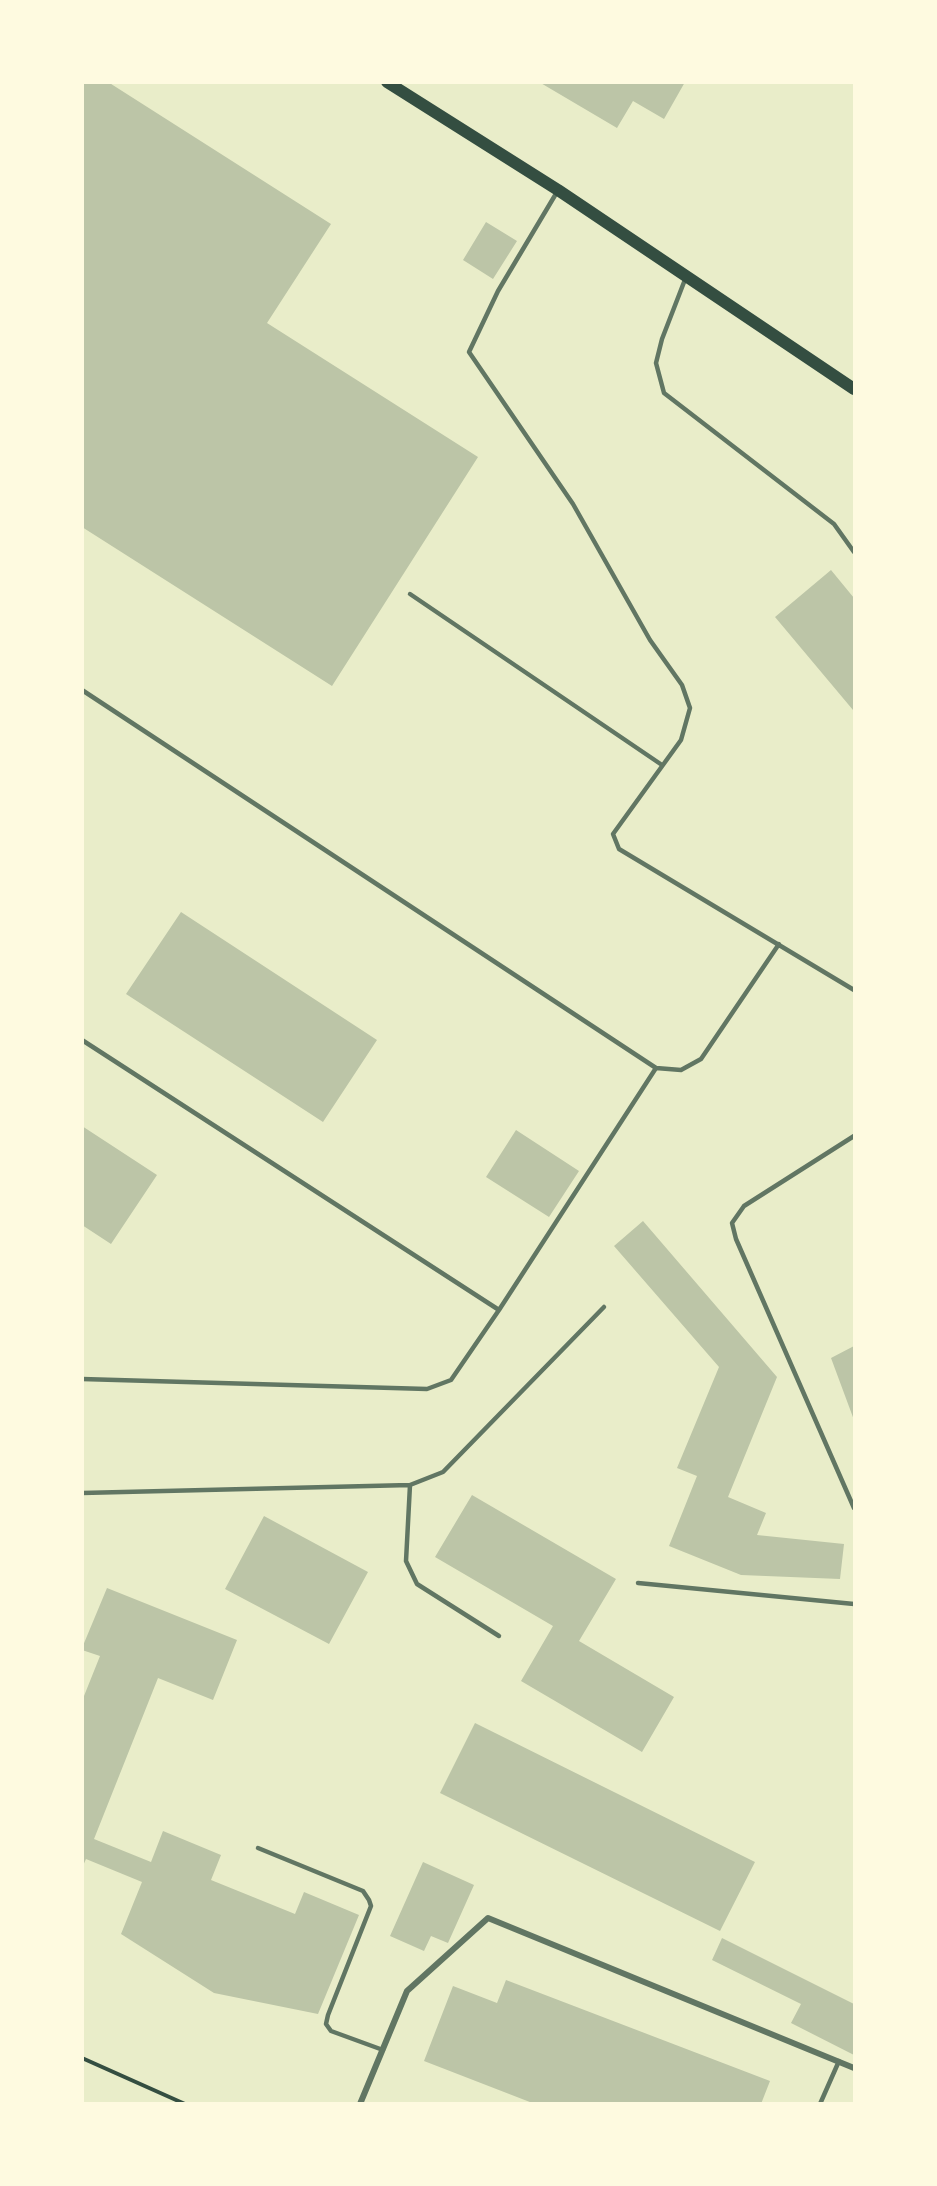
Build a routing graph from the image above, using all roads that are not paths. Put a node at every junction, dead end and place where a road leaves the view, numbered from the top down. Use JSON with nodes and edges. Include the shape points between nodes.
{"nodes":[{"id":1,"x":387,"y":82,"type":"edge"},
{"id":2,"x":558,"y":190,"type":"junction"},
{"id":3,"x":686,"y":276,"type":"junction"},
{"id":4,"x":855,"y":389,"type":"edge"},
{"id":5,"x":855,"y":552,"type":"edge"},
{"id":6,"x":410,"y":594,"type":"dead end"},
{"id":7,"x":82,"y":690,"type":"edge"},
{"id":8,"x":662,"y":765,"type":"junction"},
{"id":9,"x":779,"y":944,"type":"junction"},
{"id":10,"x":855,"y":990,"type":"edge"},
{"id":11,"x":82,"y":1040,"type":"edge"},
{"id":12,"x":656,"y":1068,"type":"junction"},
{"id":13,"x":855,"y":1136,"type":"edge"},
{"id":14,"x":604,"y":1307,"type":"dead end"},
{"id":15,"x":499,"y":1310,"type":"junction"},
{"id":16,"x":82,"y":1379,"type":"edge"},
{"id":17,"x":410,"y":1485,"type":"junction"},
{"id":18,"x":82,"y":1493,"type":"edge"},
{"id":19,"x":855,"y":1508,"type":"edge"},
{"id":20,"x":638,"y":1584,"type":"dead end"},
{"id":21,"x":855,"y":1604,"type":"edge"},
{"id":22,"x":499,"y":1636,"type":"dead end"},
{"id":23,"x":258,"y":1848,"type":"dead end"},
{"id":24,"x":382,"y":2050,"type":"junction"},
{"id":25,"x":839,"y":2061,"type":"junction"},
{"id":26,"x":855,"y":2068,"type":"edge"},
{"id":27,"x":360,"y":2103,"type":"edge"},
{"id":28,"x":820,"y":2103,"type":"edge"}],
"edges":[{"from":1,"to":2,"type":"main road"},
{"from":2,"to":3,"type":"main road"},
{"from":2,"to":8,"type":"lane","via":[[498,291],[469,352],[573,504],[650,640],[682,685],[690,708],[681,740]]},
{"from":3,"to":4,"type":"main road"},
{"from":3,"to":5,"type":"lane","via":[[656,363],[664,393],[834,524]]},
{"from":6,"to":8,"type":"lane"},
{"from":7,"to":12,"type":"lane"},
{"from":8,"to":9,"type":"lane","via":[[613,834],[619,849]]},
{"from":9,"to":10,"type":"lane"},
{"from":9,"to":12,"type":"lane","via":[[702,1059],[681,1070]]},
{"from":11,"to":15,"type":"lane"},
{"from":12,"to":15,"type":"lane"},
{"from":13,"to":19,"type":"lane","via":[[744,1206],[732,1223]]},
{"from":14,"to":17,"type":"lane","via":[[443,1472]]},
{"from":15,"to":16,"type":"lane","via":[[451,1380],[426,1389]]},
{"from":17,"to":18,"type":"lane"},
{"from":17,"to":22,"type":"lane","via":[[406,1561],[417,1584]]},
{"from":20,"to":21,"type":"lane"},
{"from":23,"to":24,"type":"lane","via":[[363,1892],[369,1900],[371,1906],[326,2024],[331,2031]]},
{"from":24,"to":25,"type":"street","via":[[407,1991],[488,1918]]},
{"from":24,"to":27,"type":"street"},
{"from":25,"to":26,"type":"street"},
{"from":25,"to":28,"type":"lane"}]}
